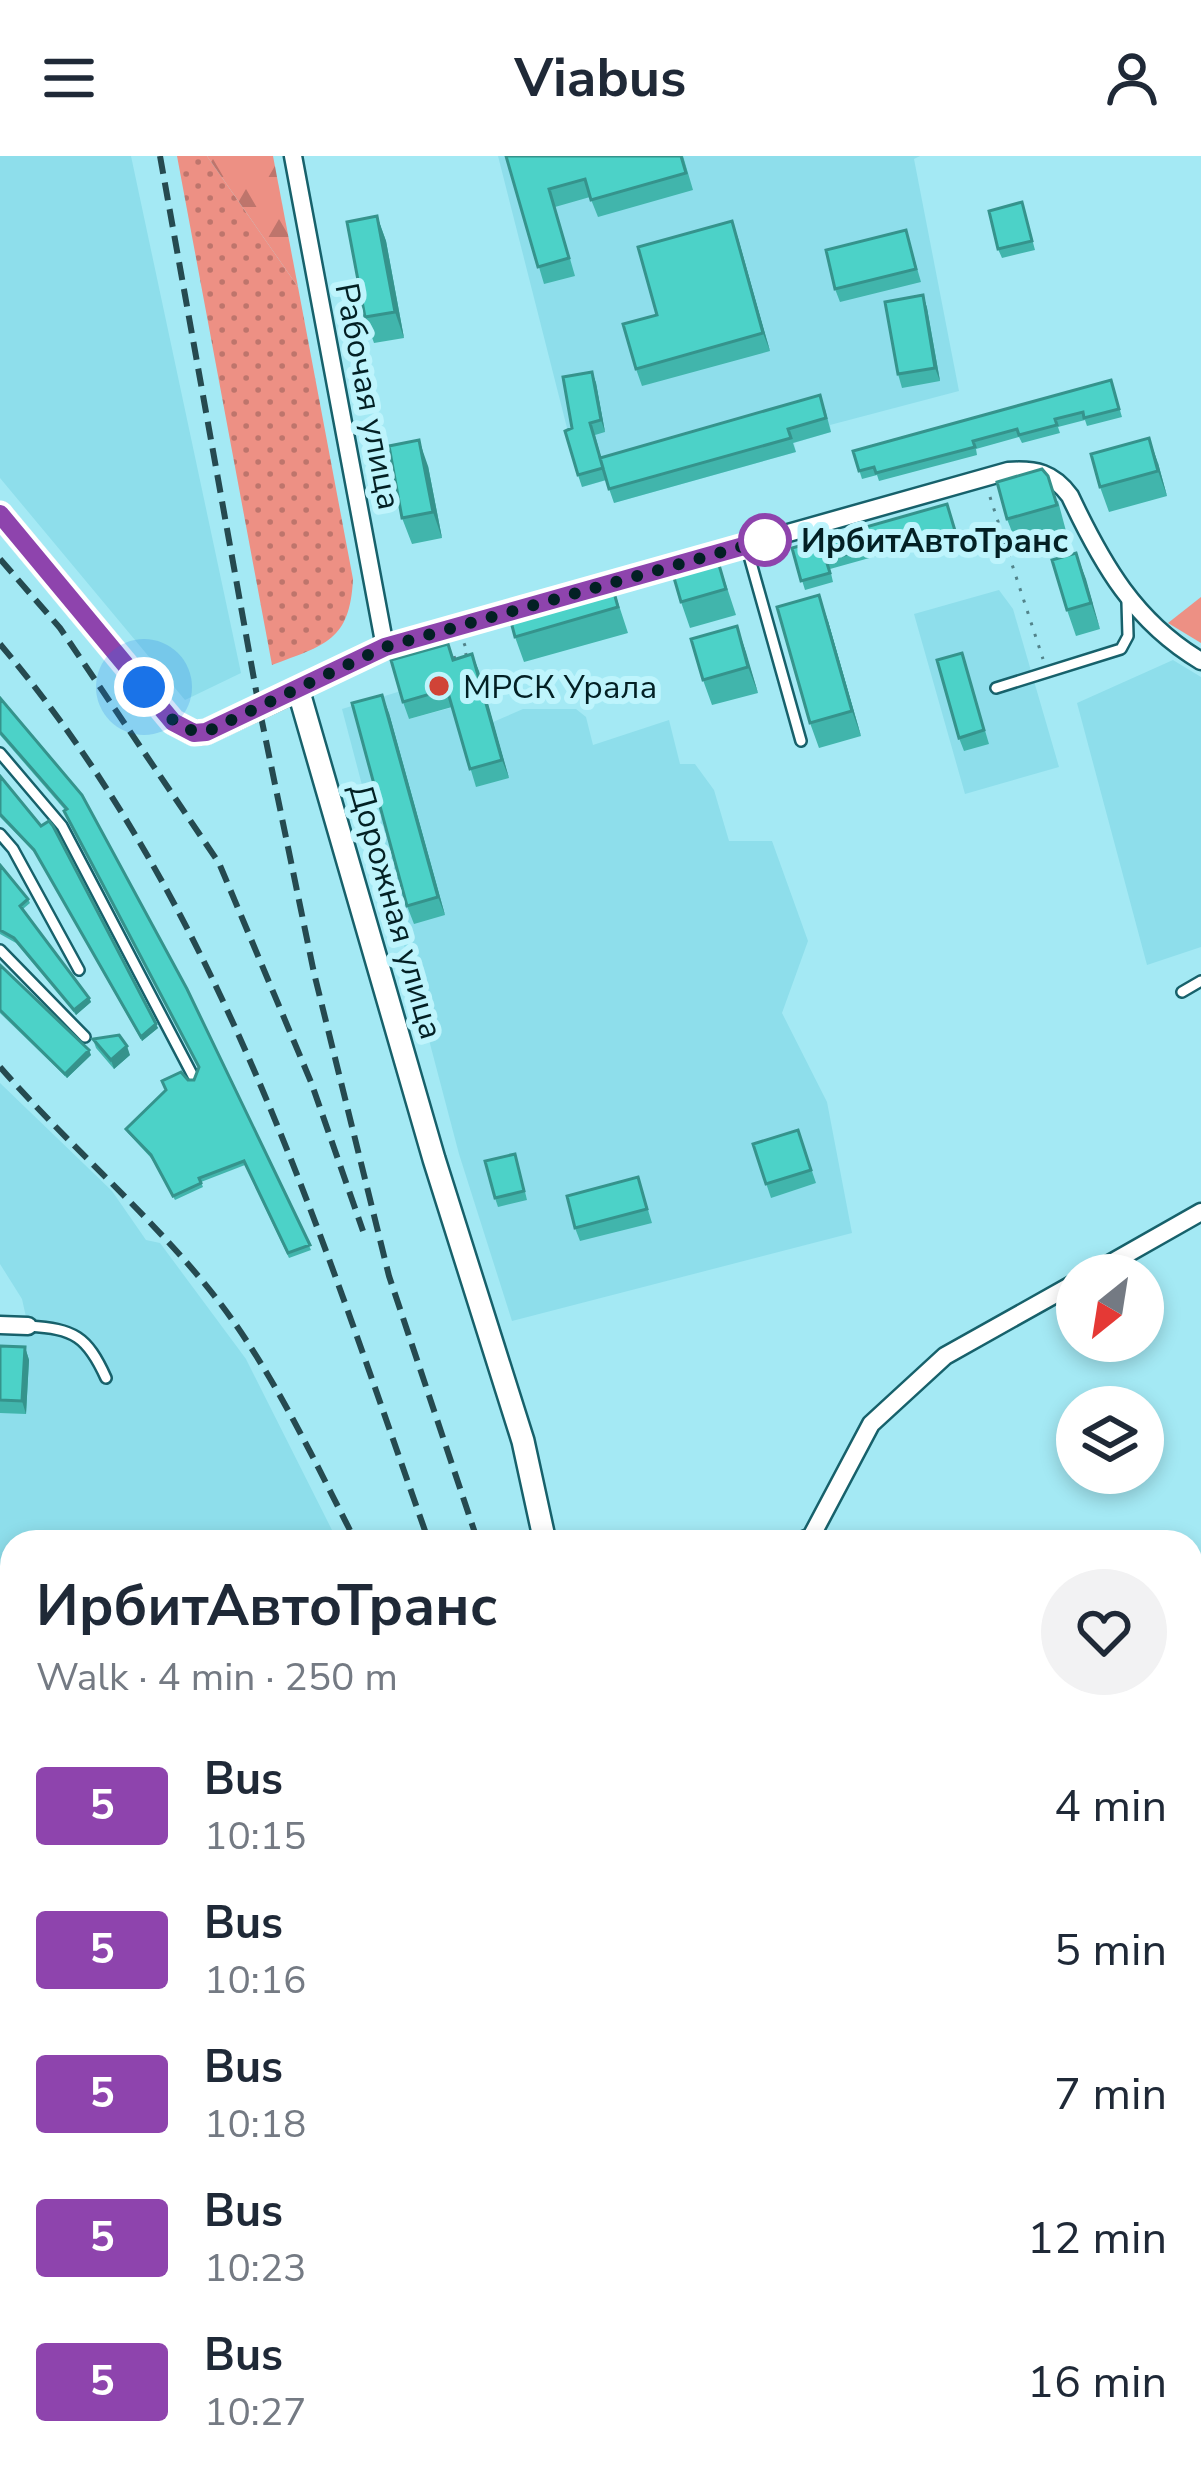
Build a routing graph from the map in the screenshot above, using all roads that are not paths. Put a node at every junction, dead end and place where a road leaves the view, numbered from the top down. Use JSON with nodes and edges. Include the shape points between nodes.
{"nodes":[{"id":1,"x":293,"y":156,"type":"edge"},
{"id":2,"x":0,"y":514,"type":"edge"},
{"id":3,"x":746,"y":545,"type":"junction"},
{"id":4,"x":566,"y":596,"type":"edge"},
{"id":5,"x":1126,"y":596,"type":"junction"},
{"id":6,"x":543,"y":603,"type":"edge"},
{"id":7,"x":385,"y":647,"type":"junction"},
{"id":8,"x":1201,"y":661,"type":"edge"},
{"id":9,"x":996,"y":688,"type":"dead end"},
{"id":10,"x":298,"y":689,"type":"junction"},
{"id":11,"x":801,"y":741,"type":"dead end"},
{"id":12,"x":0,"y":753,"type":"edge"},
{"id":13,"x":0,"y":834,"type":"edge"},
{"id":14,"x":0,"y":950,"type":"edge"},
{"id":15,"x":80,"y":970,"type":"dead end"},
{"id":16,"x":1201,"y":981,"type":"edge"},
{"id":17,"x":1182,"y":992,"type":"dead end"},
{"id":18,"x":85,"y":1036,"type":"dead end"},
{"id":19,"x":193,"y":1076,"type":"edge"},
{"id":20,"x":1201,"y":1213,"type":"edge"},
{"id":21,"x":1128,"y":1254,"type":"edge"},
{"id":22,"x":1056,"y":1294,"type":"edge"},
{"id":23,"x":0,"y":1324,"type":"edge"},
{"id":24,"x":28,"y":1326,"type":"joint"},
{"id":25,"x":106,"y":1378,"type":"dead end"},
{"id":26,"x":543,"y":1530,"type":"edge"},
{"id":27,"x":813,"y":1530,"type":"edge"}],
"edges":[{"from":1,"to":7,"type":"street","name":"Рабочая улица"},
{"from":2,"to":10,"type":"street","via":[[183,728],[206,732]]},
{"from":3,"to":4,"type":"street"},
{"from":3,"to":5,"type":"street","via":[[1031,470],[1070,496]]},
{"from":3,"to":11,"type":"lane"},
{"from":5,"to":8,"type":"street","via":[[1149,625]]},
{"from":5,"to":9,"type":"lane","via":[[1121,649]]},
{"from":6,"to":7,"type":"street"},
{"from":7,"to":10,"type":"street"},
{"from":10,"to":26,"type":"street","name":"Дорожная улица","via":[[524,1441]]},
{"from":12,"to":19,"type":"lane","via":[[62,826]]},
{"from":13,"to":15,"type":"lane"},
{"from":14,"to":18,"type":"lane"},
{"from":16,"to":17,"type":"lane"},
{"from":20,"to":21,"type":"street"},
{"from":22,"to":27,"type":"street","via":[[945,1356],[871,1424]]},
{"from":23,"to":24,"type":"street"},
{"from":24,"to":25,"type":"lane","via":[[80,1338]]}]}
